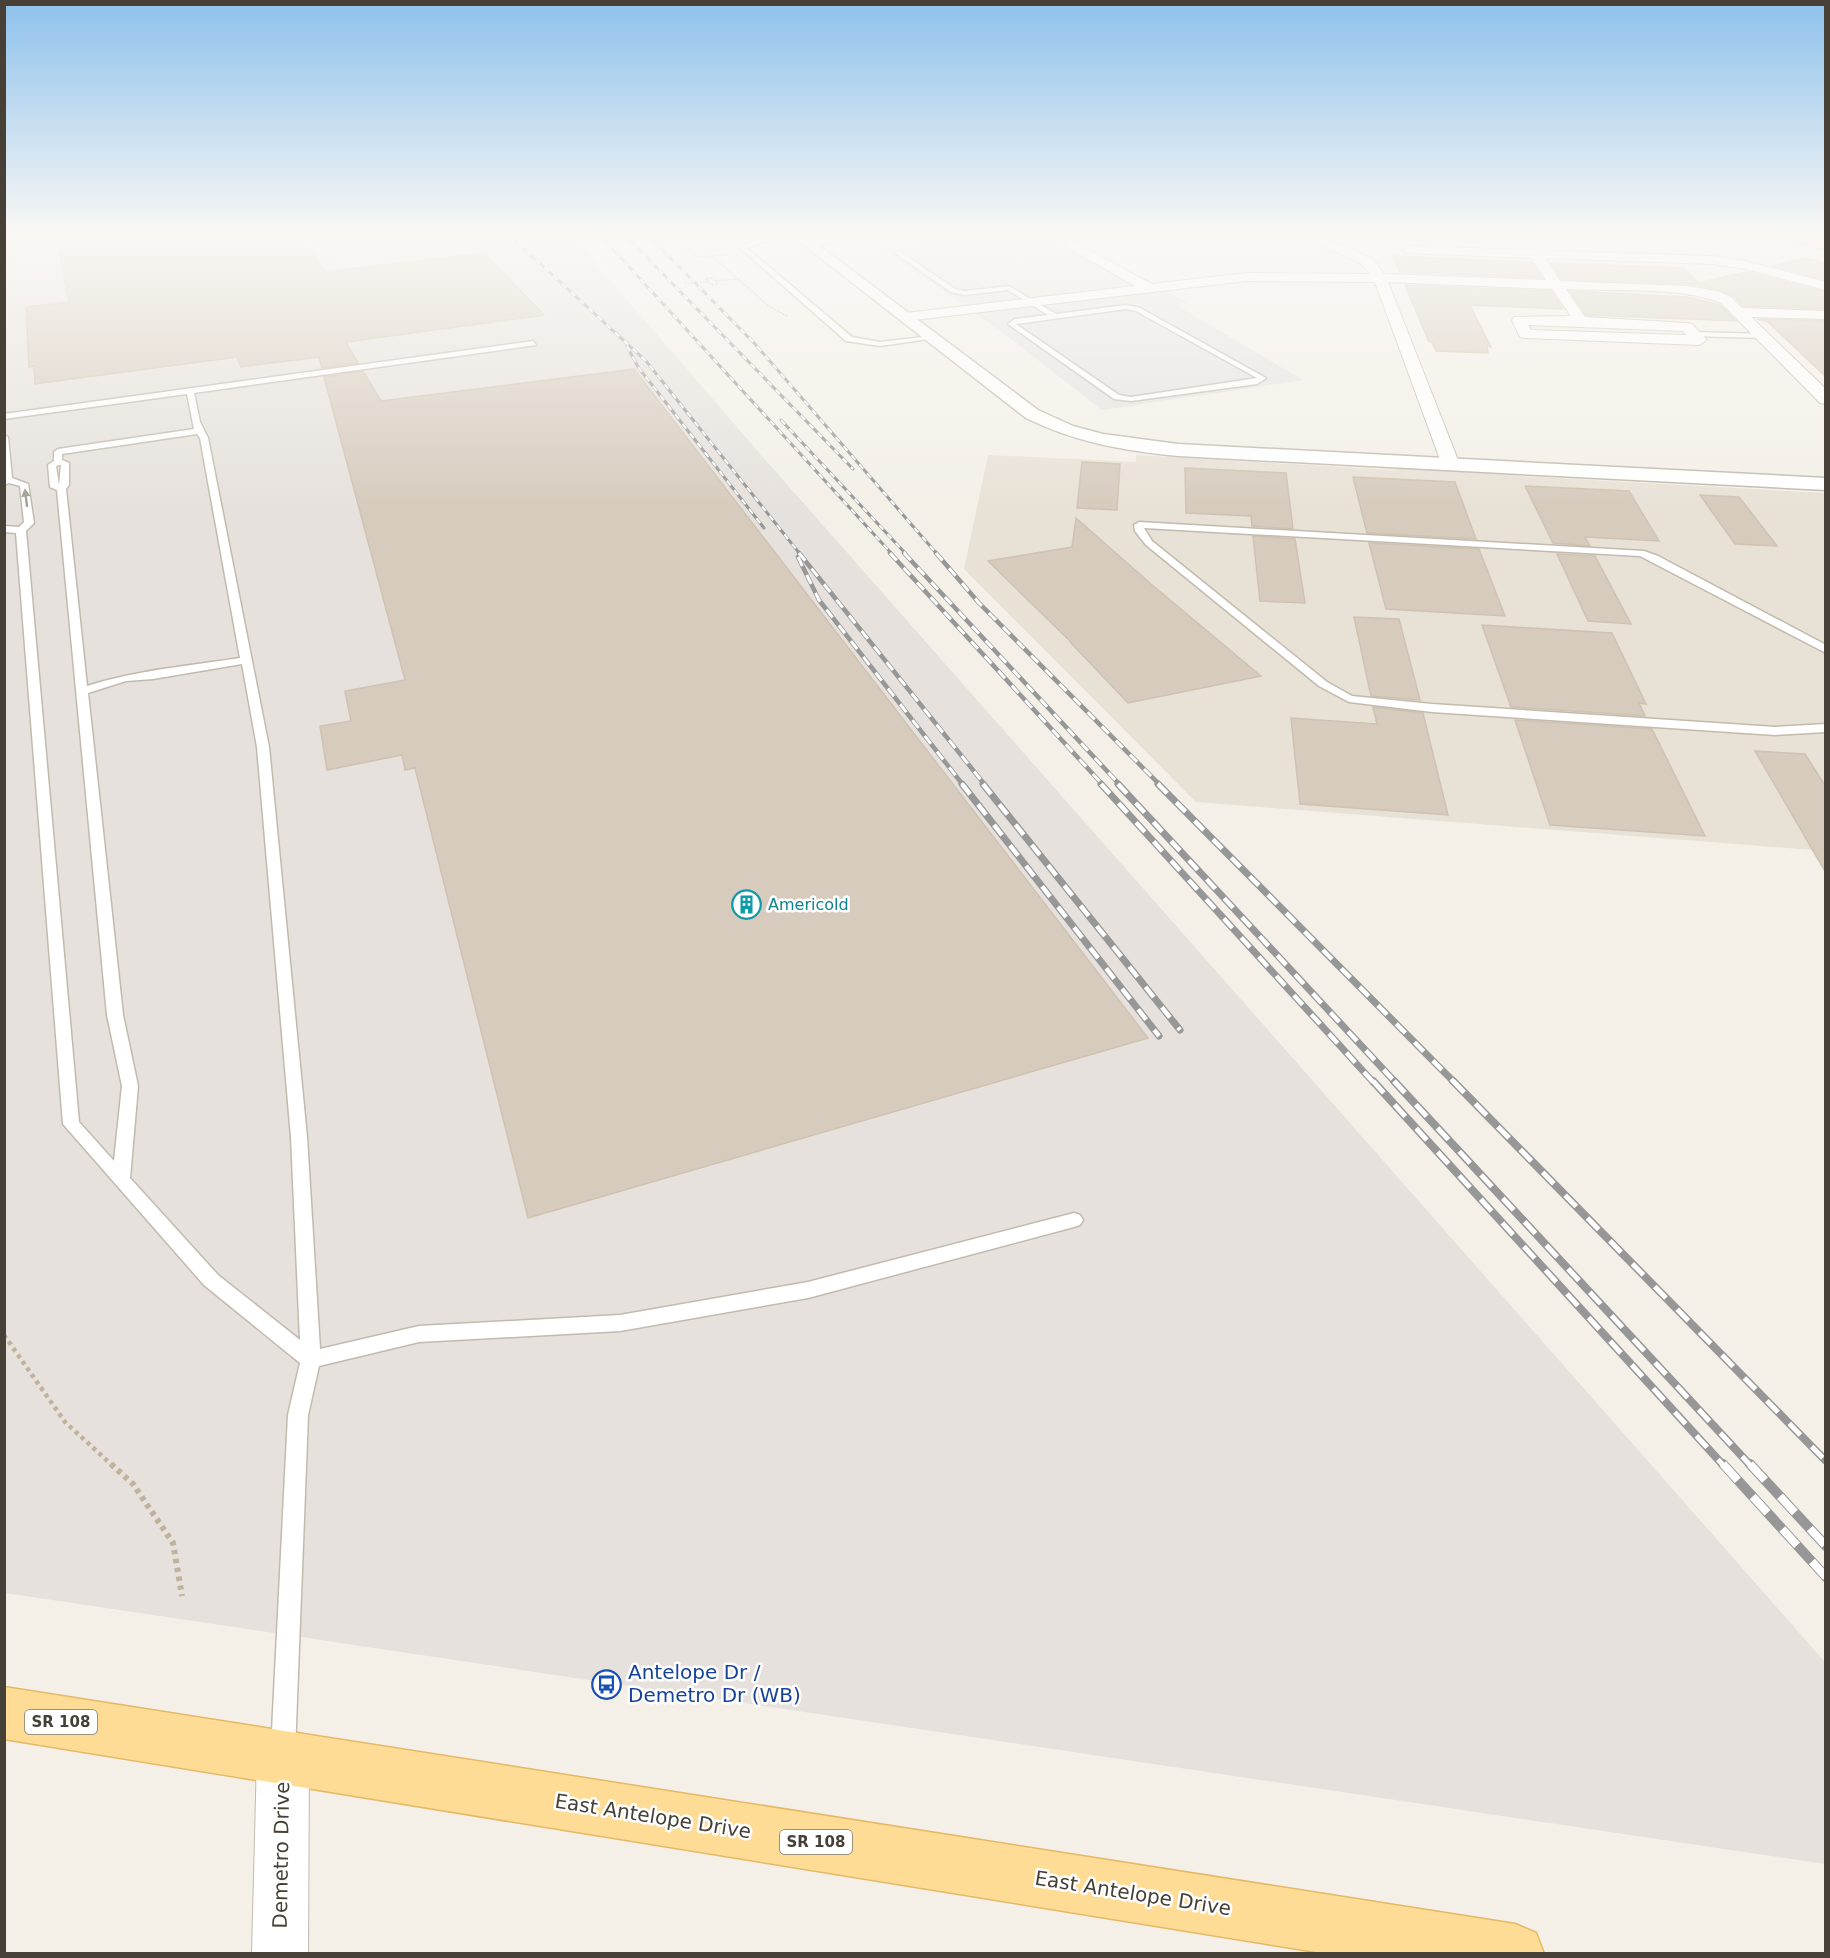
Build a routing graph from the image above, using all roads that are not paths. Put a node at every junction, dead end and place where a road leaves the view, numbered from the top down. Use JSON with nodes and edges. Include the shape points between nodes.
{"nodes":[{"id":1,"x":834,"y":326,"type":"edge"},
{"id":2,"x":918,"y":326,"type":"edge"},
{"id":3,"x":1014,"y":326,"type":"edge"},
{"id":4,"x":1169,"y":326,"type":"edge"},
{"id":5,"x":1398,"y":326,"type":"edge"},
{"id":6,"x":1522,"y":326,"type":"edge"},
{"id":7,"x":1676,"y":326,"type":"edge"},
{"id":8,"x":1754,"y":326,"type":"edge"},
{"id":9,"x":1693,"y":334,"type":"junction"},
{"id":10,"x":1763,"y":336,"type":"junction"},
{"id":11,"x":932,"y":338,"type":"junction"},
{"id":12,"x":533,"y":343,"type":"dead end"},
{"id":13,"x":1805,"y":378,"type":"junction"},
{"id":14,"x":1826,"y":379,"type":"edge"},
{"id":15,"x":190,"y":391,"type":"junction"},
{"id":16,"x":1826,"y":399,"type":"edge"},
{"id":17,"x":4,"y":417,"type":"edge"},
{"id":18,"x":198,"y":431,"type":"junction"},
{"id":19,"x":4,"y":438,"type":"edge"},
{"id":20,"x":1451,"y":465,"type":"junction"},
{"id":21,"x":6,"y":481,"type":"edge"},
{"id":22,"x":1826,"y":484,"type":"edge"},
{"id":23,"x":4,"y":529,"type":"edge"},
{"id":24,"x":21,"y":530,"type":"junction"},
{"id":25,"x":1826,"y":650,"type":"edge"},
{"id":26,"x":247,"y":660,"type":"junction"},
{"id":27,"x":87,"y":690,"type":"junction"},
{"id":28,"x":1826,"y":728,"type":"edge"},
{"id":29,"x":121,"y":1180,"type":"junction"},
{"id":30,"x":1074,"y":1220,"type":"dead end"},
{"id":31,"x":311,"y":1360,"type":"junction"},
{"id":32,"x":4,"y":1713,"type":"edge"},
{"id":33,"x":283,"y":1757,"type":"junction"},
{"id":34,"x":280,"y":1953,"type":"edge"},
{"id":35,"x":1515,"y":1953,"type":"edge"}],
"edges":[{"from":1,"to":11,"type":"lane","via":[[849,339],[862,342],[880,344]]},
{"from":2,"to":11,"type":"street"},
{"from":3,"to":4,"type":"lane","via":[[1123,399],[1257,382],[1262,378]]},
{"from":5,"to":20,"type":"street"},
{"from":6,"to":9,"type":"street","via":[[1525,334],[1698,340]]},
{"from":7,"to":9,"type":"street","via":[[1687,327]]},
{"from":8,"to":10,"type":"street"},
{"from":9,"to":10,"type":"lane"},
{"from":10,"to":13,"type":"street"},
{"from":11,"to":20,"type":"street","via":[[1032,414],[1094,438],[1169,450]]},
{"from":12,"to":15,"type":"lane"},
{"from":13,"to":14,"type":"street"},
{"from":13,"to":16,"type":"street"},
{"from":15,"to":17,"type":"lane"},
{"from":15,"to":18,"type":"lane"},
{"from":18,"to":26,"type":"lane","via":[[204,438]]},
{"from":18,"to":27,"type":"lane","via":[[58,452],[58,462],[65,463],[65,486],[61,488]]},
{"from":19,"to":21,"type":"lane"},
{"from":20,"to":22,"type":"street"},
{"from":24,"to":21,"type":"lane","one_way":true,"via":[[29,523],[24,484]]},
{"from":23,"to":24,"type":"lane"},
{"from":24,"to":29,"type":"lane","via":[[70,1125]]},
{"from":25,"to":28,"type":"lane","via":[[1641,553],[1139,525],[1149,543],[1323,684],[1349,699],[1702,727],[1775,731]]},
{"from":26,"to":27,"type":"lane"},
{"from":26,"to":31,"type":"lane","via":[[263,747],[299,1137]]},
{"from":27,"to":29,"type":"lane","via":[[116,1015],[130,1086]]},
{"from":29,"to":31,"type":"lane","via":[[211,1280]]},
{"from":30,"to":31,"type":"lane","via":[[808,1290],[620,1323],[419,1334]]},
{"from":31,"to":33,"type":"lane","via":[[298,1415]]},
{"from":32,"to":33,"type":"main road","name":"East Antelope Drive","number":"SR 108"},
{"from":33,"to":34,"type":"street","name":"Demetro Drive"},
{"from":33,"to":35,"type":"main road","name":"East Antelope Drive","number":"SR 108"}]}
